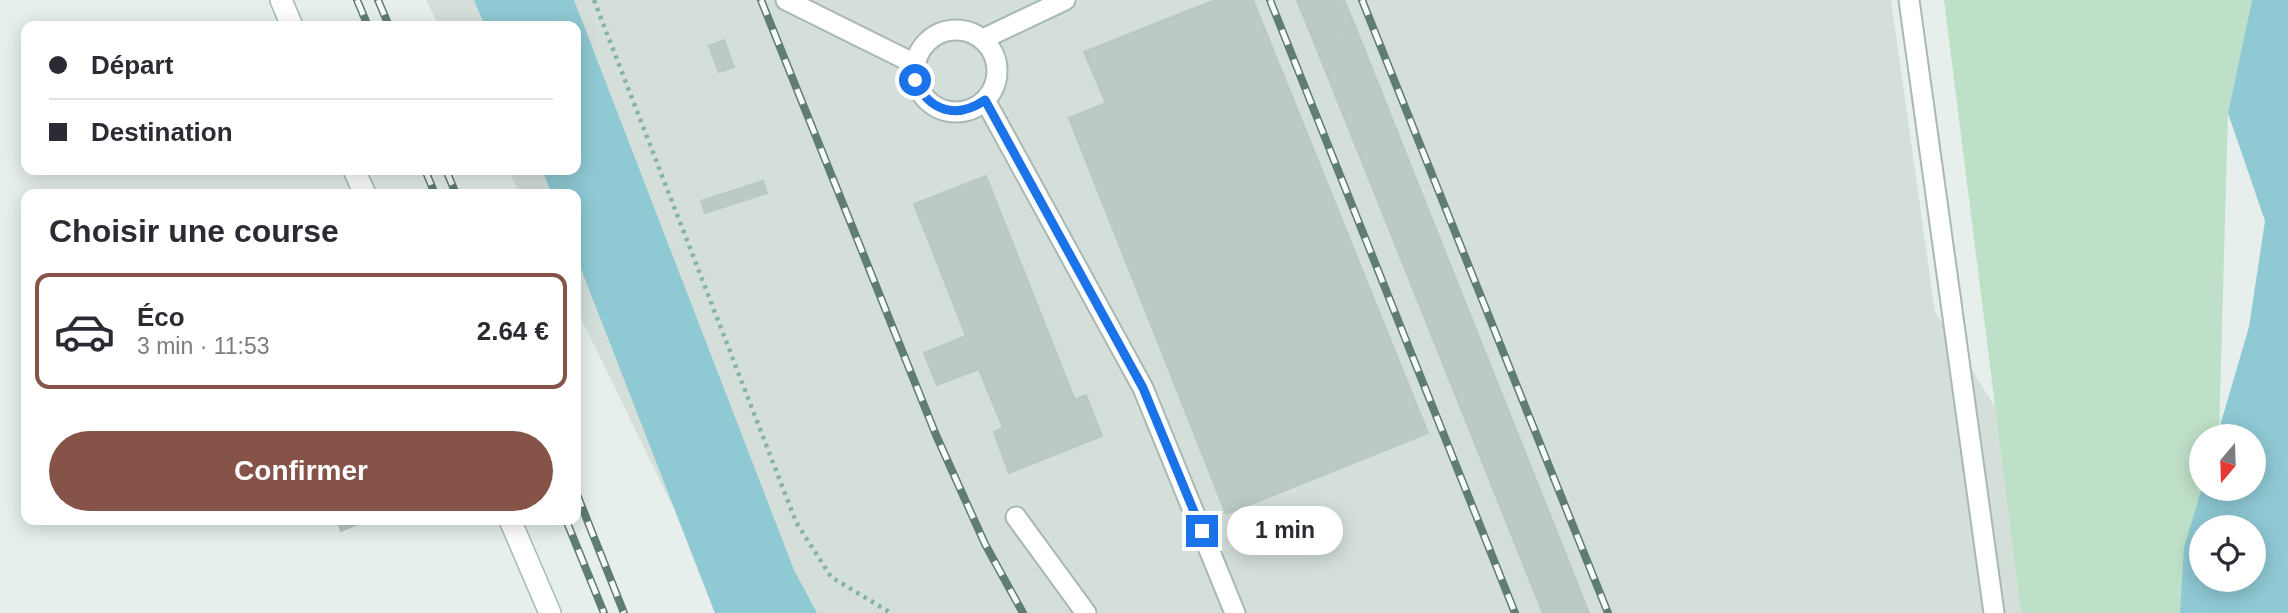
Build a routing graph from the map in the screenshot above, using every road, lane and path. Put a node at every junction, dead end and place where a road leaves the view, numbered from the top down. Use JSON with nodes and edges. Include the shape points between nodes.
{"nodes":[{"id":1,"x":281,"y":0,"type":"edge"},
{"id":2,"x":594,"y":0,"type":"edge"},
{"id":3,"x":786,"y":0,"type":"edge"},
{"id":4,"x":1065,"y":0,"type":"edge"},
{"id":5,"x":1909,"y":0,"type":"edge"},
{"id":6,"x":290,"y":21,"type":"edge"},
{"id":7,"x":983,"y":39,"type":"junction"},
{"id":8,"x":915,"y":64,"type":"junction"},
{"id":9,"x":985,"y":100,"type":"junction"},
{"id":10,"x":1016,"y":517,"type":"dead end"},
{"id":11,"x":512,"y":525,"type":"edge"},
{"id":12,"x":550,"y":613,"type":"edge"},
{"id":13,"x":891,"y":613,"type":"edge"},
{"id":14,"x":1086,"y":613,"type":"edge"},
{"id":15,"x":1235,"y":613,"type":"edge"},
{"id":16,"x":1994,"y":613,"type":"edge"}],
"edges":[{"from":1,"to":6,"type":"street"},
{"from":2,"to":13,"type":"path","via":[[796,523],[831,578]]},
{"from":3,"to":8,"type":"lane"},
{"from":4,"to":7,"type":"lane"},
{"from":5,"to":16,"type":"lane"},
{"from":7,"to":8,"type":"lane","via":[[958,29],[945,31],[930,38]]},
{"from":7,"to":9,"type":"lane","via":[[996,62],[997,76]]},
{"from":8,"to":9,"type":"lane","via":[[915,80],[933,106],[960,112]]},
{"from":9,"to":15,"type":"lane","via":[[1143,388]]},
{"from":10,"to":14,"type":"lane"},
{"from":11,"to":12,"type":"street"}]}
